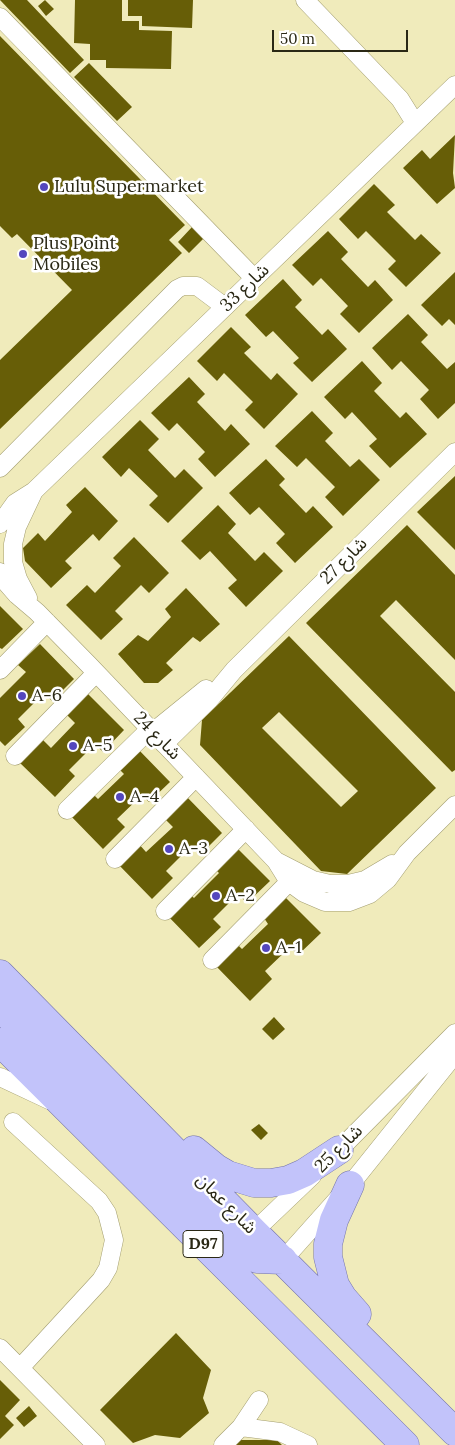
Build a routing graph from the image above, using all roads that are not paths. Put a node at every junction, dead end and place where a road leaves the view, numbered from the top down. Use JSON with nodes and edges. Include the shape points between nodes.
{"nodes":[{"id":1,"x":305,"y":0,"type":"edge"},
{"id":2,"x":0,"y":17,"type":"edge"},
{"id":3,"x":455,"y":85,"type":"edge"},
{"id":4,"x":415,"y":123,"type":"junction"},
{"id":5,"x":254,"y":278,"type":"junction"},
{"id":6,"x":225,"y":307,"type":"junction"},
{"id":7,"x":455,"y":452,"type":"edge"},
{"id":8,"x":0,"y":468,"type":"edge"},
{"id":9,"x":34,"y":490,"type":"junction"},
{"id":10,"x":0,"y":524,"type":"edge"},
{"id":11,"x":0,"y":572,"type":"edge"},
{"id":12,"x":42,"y":617,"type":"junction"},
{"id":13,"x":0,"y":670,"type":"edge"},
{"id":14,"x":96,"y":673,"type":"junction"},
{"id":15,"x":156,"y":735,"type":"junction"},
{"id":16,"x":15,"y":756,"type":"dead end"},
{"id":17,"x":196,"y":777,"type":"junction"},
{"id":18,"x":455,"y":804,"type":"edge"},
{"id":19,"x":67,"y":810,"type":"dead end"},
{"id":20,"x":246,"y":829,"type":"junction"},
{"id":21,"x":407,"y":853,"type":"junction"},
{"id":22,"x":115,"y":859,"type":"dead end"},
{"id":23,"x":276,"y":860,"type":"junction"},
{"id":24,"x":289,"y":882,"type":"junction"},
{"id":25,"x":165,"y":911,"type":"dead end"},
{"id":26,"x":212,"y":960,"type":"dead end"},
{"id":27,"x":0,"y":974,"type":"edge"},
{"id":28,"x":0,"y":1007,"type":"edge"},
{"id":29,"x":455,"y":1032,"type":"edge"},
{"id":30,"x":0,"y":1042,"type":"edge"},
{"id":31,"x":455,"y":1054,"type":"edge"},
{"id":32,"x":0,"y":1077,"type":"edge"},
{"id":33,"x":107,"y":1083,"type":"junction"},
{"id":34,"x":72,"y":1112,"type":"junction"},
{"id":35,"x":13,"y":1122,"type":"dead end"},
{"id":36,"x":339,"y":1150,"type":"junction"},
{"id":37,"x":350,"y":1185,"type":"junction"},
{"id":38,"x":237,"y":1247,"type":"junction"},
{"id":39,"x":283,"y":1260,"type":"junction"},
{"id":40,"x":0,"y":1348,"type":"edge"},
{"id":41,"x":20,"y":1368,"type":"junction"},
{"id":42,"x":416,"y":1392,"type":"junction"},
{"id":43,"x":259,"y":1400,"type":"dead end"},
{"id":44,"x":241,"y":1428,"type":"junction"},
{"id":45,"x":455,"y":1432,"type":"edge"},
{"id":46,"x":96,"y":1445,"type":"edge"},
{"id":47,"x":223,"y":1445,"type":"edge"},
{"id":48,"x":308,"y":1445,"type":"edge"},
{"id":49,"x":405,"y":1445,"type":"edge"}],
"edges":[{"from":1,"to":4,"type":"street","via":[[400,98]]},
{"from":2,"to":5,"type":"street"},
{"from":3,"to":4,"type":"street","name":"شارع 33"},
{"from":4,"to":5,"type":"street","name":"شارع 33"},
{"from":5,"to":6,"type":"street","name":"شارع 33"},
{"from":6,"to":8,"type":"street","via":[[197,286],[177,289]]},
{"from":6,"to":9,"type":"street","name":"شارع 33"},
{"from":7,"to":15,"type":"street","name":"شارع 27","via":[[234,670],[210,699]]},
{"from":9,"to":10,"type":"street","name":"شارع 33","via":[[15,503]]},
{"from":9,"to":12,"type":"street","name":"شارع 33","via":[[17,527],[13,553],[18,579]]},
{"from":11,"to":12,"type":"street","via":[[17,595]]},
{"from":12,"to":13,"type":"street"},
{"from":12,"to":14,"type":"street","name":"شارع 24"},
{"from":14,"to":15,"type":"street","name":"شارع 24"},
{"from":14,"to":16,"type":"street"},
{"from":15,"to":17,"type":"street","name":"شارع 24"},
{"from":15,"to":19,"type":"street","name":"شارع 27"},
{"from":17,"to":20,"type":"street","name":"شارع 24"},
{"from":17,"to":22,"type":"street"},
{"from":18,"to":21,"type":"street","name":"شارع 24"},
{"from":20,"to":23,"type":"street","name":"شارع 24"},
{"from":20,"to":25,"type":"street"},
{"from":21,"to":23,"type":"street","name":"شارع 24","via":[[365,880],[348,884],[313,880]]},
{"from":21,"to":24,"type":"street","name":"شارع 24","via":[[388,879],[370,894],[349,902],[325,902]]},
{"from":23,"to":24,"type":"street","name":"شارع 24"},
{"from":24,"to":26,"type":"street"},
{"from":27,"to":33,"type":"main road","name":"شارع عمان","number":"D97"},
{"from":28,"to":38,"type":"main road"},
{"from":29,"to":36,"type":"street","name":"شارع 25"},
{"from":30,"to":34,"type":"main road","name":"شارع عمان","number":"D97"},
{"from":31,"to":37,"type":"street","name":"شارع 25"},
{"from":32,"to":34,"type":"street"},
{"from":33,"to":36,"type":"main road","via":[[145,1106],[216,1168],[241,1180],[271,1183],[288,1180]]},
{"from":33,"to":38,"type":"main road","name":"شارع عمان","number":"D97"},
{"from":34,"to":38,"type":"main road","name":"شارع عمان","number":"D97"},
{"from":35,"to":41,"type":"street","via":[[99,1201],[110,1220],[114,1240],[101,1280]]},
{"from":36,"to":38,"type":"street","name":"شارع 25"},
{"from":37,"to":39,"type":"street","name":"شارع 25"},
{"from":37,"to":42,"type":"main road","via":[[330,1232],[330,1272],[343,1298],[400,1359]]},
{"from":38,"to":39,"type":"main road","via":[[257,1259]]},
{"from":38,"to":49,"type":"main road","name":"شارع عمان","number":"D97"},
{"from":39,"to":42,"type":"main road"},
{"from":40,"to":41,"type":"street"},
{"from":41,"to":46,"type":"street"},
{"from":42,"to":45,"type":"main road"},
{"from":43,"to":44,"type":"street"},
{"from":44,"to":47,"type":"street"},
{"from":44,"to":48,"type":"street","via":[[280,1432]]}]}
